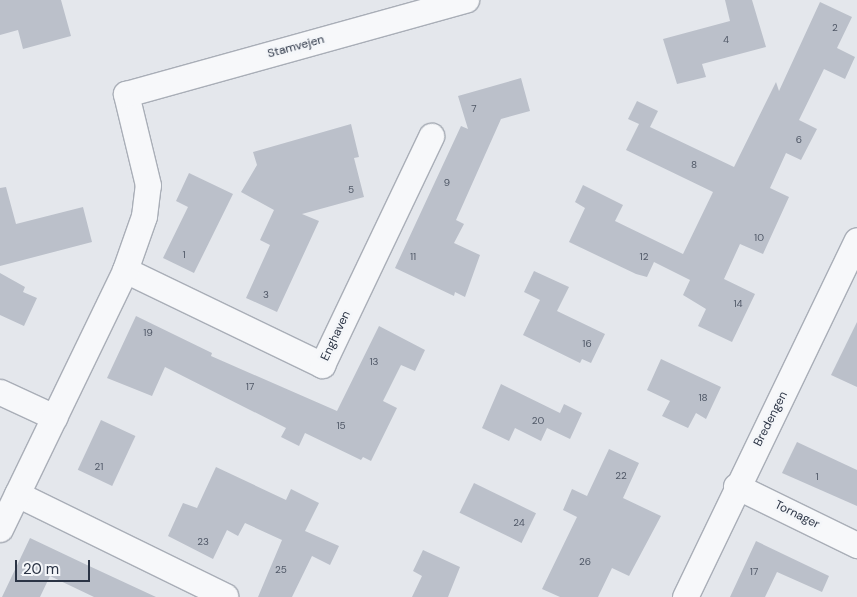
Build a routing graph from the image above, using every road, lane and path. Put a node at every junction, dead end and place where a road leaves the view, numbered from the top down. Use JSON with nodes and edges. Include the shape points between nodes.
{"nodes":[{"id":1,"x":466,"y":0,"type":"edge"},
{"id":2,"x":431,"y":136,"type":"dead end"},
{"id":3,"x":857,"y":240,"type":"edge"},
{"id":4,"x":125,"y":270,"type":"junction"},
{"id":5,"x":0,"y":392,"type":"edge"},
{"id":6,"x":54,"y":417,"type":"junction"},
{"id":7,"x":736,"y":486,"type":"junction"},
{"id":8,"x":17,"y":494,"type":"junction"},
{"id":9,"x":0,"y":529,"type":"edge"},
{"id":10,"x":857,"y":545,"type":"edge"},
{"id":11,"x":225,"y":596,"type":"edge"},
{"id":12,"x":685,"y":597,"type":"edge"}],
"edges":[{"from":1,"to":4,"type":"street","name":"Stamvejen","via":[[126,94],[148,186],[144,216]]},
{"from":2,"to":4,"type":"street","name":"Enghaven","via":[[322,365]]},
{"from":3,"to":7,"type":"street","name":"Bredengen"},
{"from":4,"to":6,"type":"street"},
{"from":5,"to":6,"type":"street"},
{"from":6,"to":8,"type":"street"},
{"from":7,"to":10,"type":"street","name":"Tornager"},
{"from":7,"to":12,"type":"street","name":"Bredengen"},
{"from":8,"to":9,"type":"street"},
{"from":8,"to":11,"type":"street"}]}
